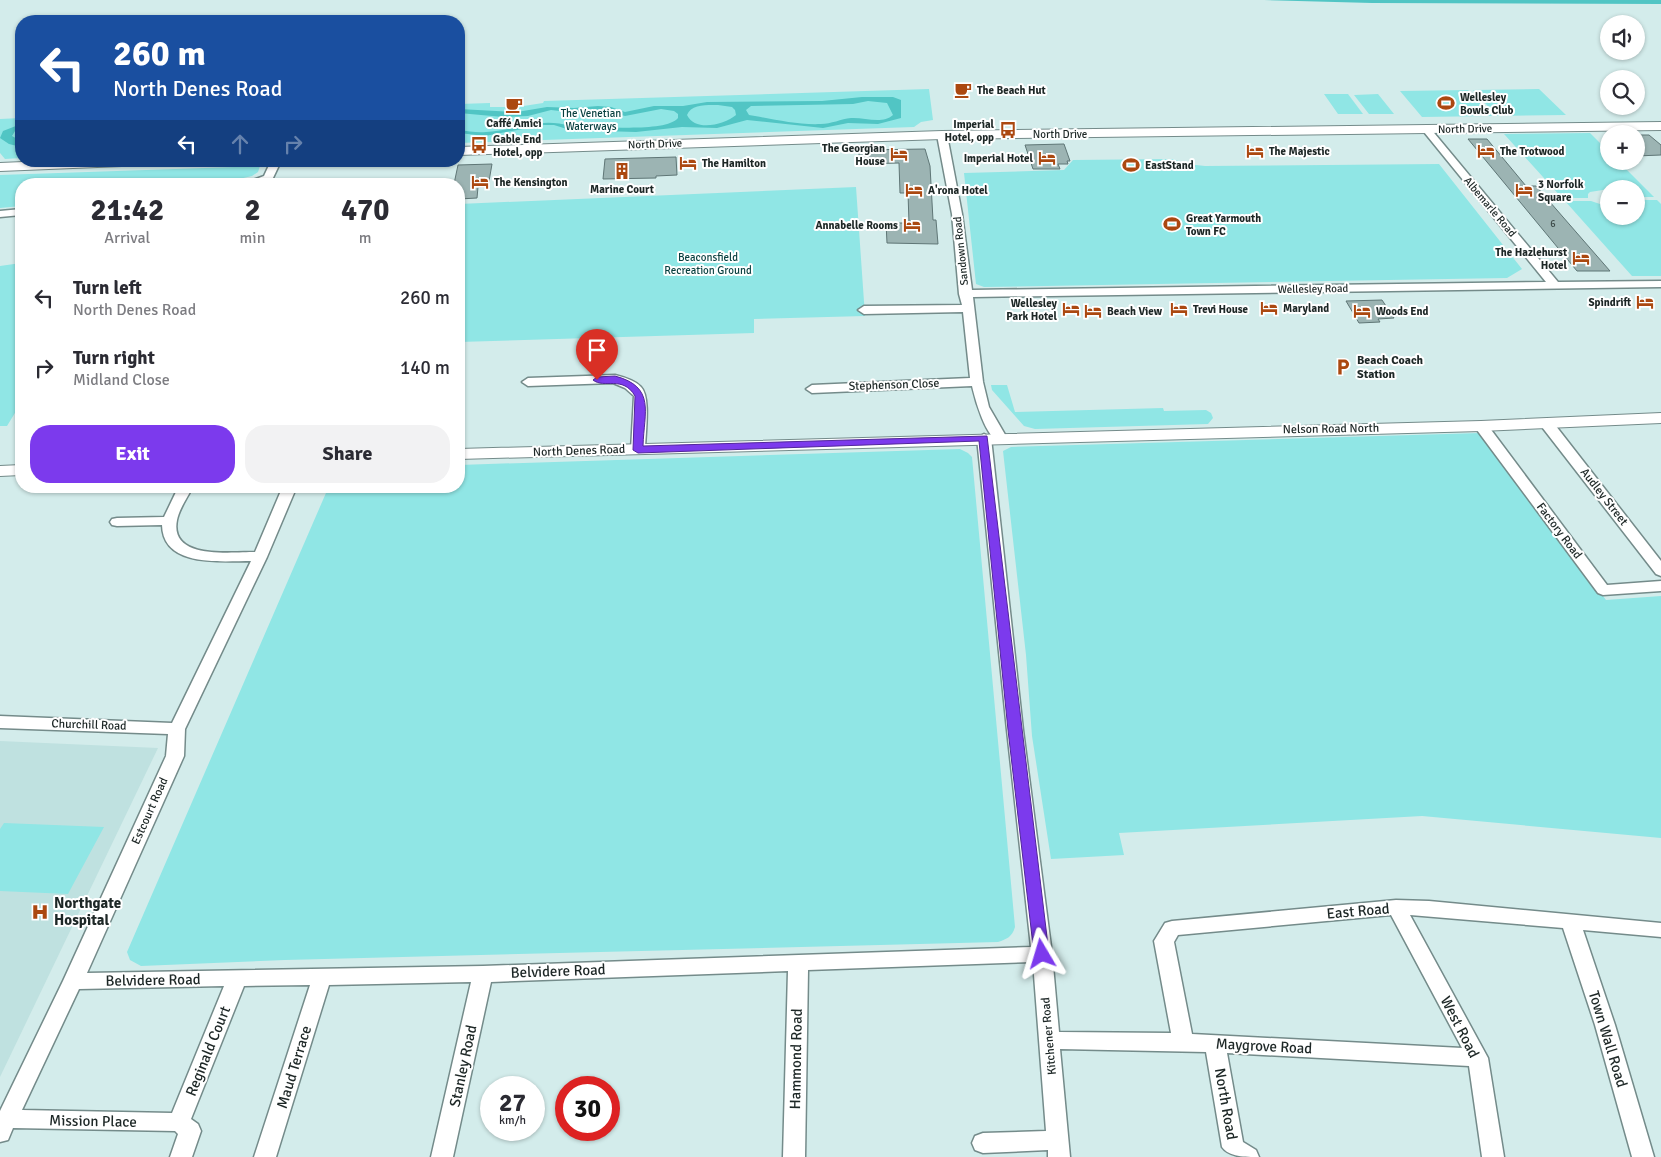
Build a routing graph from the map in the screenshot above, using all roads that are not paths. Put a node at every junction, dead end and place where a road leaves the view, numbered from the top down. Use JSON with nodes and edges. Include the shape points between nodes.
{"nodes":[{"id":1,"x":1661,"y":126,"type":"edge"},
{"id":2,"x":1427,"y":130,"type":"junction"},
{"id":3,"x":942,"y":135,"type":"junction"},
{"id":4,"x":465,"y":151,"type":"edge"},
{"id":5,"x":15,"y":166,"type":"edge"},
{"id":6,"x":0,"y":167,"type":"edge"},
{"id":7,"x":15,"y":213,"type":"edge"},
{"id":8,"x":0,"y":214,"type":"edge"},
{"id":9,"x":1554,"y":284,"type":"junction"},
{"id":10,"x":1661,"y":284,"type":"edge"},
{"id":11,"x":965,"y":294,"type":"junction"},
{"id":12,"x":966,"y":308,"type":"junction"},
{"id":13,"x":864,"y":310,"type":"dead end"},
{"id":14,"x":528,"y":382,"type":"dead end"},
{"id":15,"x":977,"y":382,"type":"junction"},
{"id":16,"x":812,"y":388,"type":"dead end"},
{"id":17,"x":1661,"y":418,"type":"edge"},
{"id":18,"x":1547,"y":424,"type":"junction"},
{"id":19,"x":1481,"y":426,"type":"junction"},
{"id":20,"x":992,"y":438,"type":"junction"},
{"id":21,"x":638,"y":450,"type":"junction"},
{"id":22,"x":465,"y":454,"type":"edge"},
{"id":23,"x":15,"y":470,"type":"edge"},
{"id":24,"x":0,"y":471,"type":"edge"},
{"id":25,"x":182,"y":493,"type":"edge"},
{"id":26,"x":287,"y":493,"type":"edge"},
{"id":27,"x":168,"y":521,"type":"junction"},
{"id":28,"x":117,"y":522,"type":"dead end"},
{"id":29,"x":260,"y":557,"type":"junction"},
{"id":30,"x":1661,"y":571,"type":"edge"},
{"id":31,"x":1661,"y":586,"type":"edge"},
{"id":32,"x":0,"y":722,"type":"edge"},
{"id":33,"x":177,"y":728,"type":"junction"},
{"id":34,"x":1396,"y":907,"type":"junction"},
{"id":35,"x":1571,"y":922,"type":"junction"},
{"id":36,"x":1661,"y":930,"type":"edge"},
{"id":37,"x":1042,"y":954,"type":"junction"},
{"id":38,"x":798,"y":962,"type":"junction"},
{"id":39,"x":483,"y":974,"type":"junction"},
{"id":40,"x":322,"y":977,"type":"junction"},
{"id":41,"x":236,"y":979,"type":"junction"},
{"id":42,"x":73,"y":981,"type":"junction"},
{"id":43,"x":1050,"y":1040,"type":"junction"},
{"id":44,"x":1182,"y":1042,"type":"junction"},
{"id":45,"x":1215,"y":1044,"type":"junction"},
{"id":46,"x":1478,"y":1058,"type":"junction"},
{"id":47,"x":179,"y":1122,"type":"junction"},
{"id":48,"x":3,"y":1126,"type":"edge"},
{"id":49,"x":983,"y":1143,"type":"dead end"},
{"id":50,"x":1058,"y":1148,"type":"edge"},
{"id":51,"x":181,"y":1157,"type":"edge"},
{"id":52,"x":265,"y":1157,"type":"edge"},
{"id":53,"x":442,"y":1157,"type":"edge"},
{"id":54,"x":794,"y":1157,"type":"edge"},
{"id":55,"x":1248,"y":1157,"type":"edge"},
{"id":56,"x":1493,"y":1157,"type":"edge"},
{"id":57,"x":1643,"y":1157,"type":"edge"}],
"edges":[{"from":1,"to":2,"type":"street","name":"North Drive"},
{"from":2,"to":3,"type":"street","name":"North Drive"},
{"from":2,"to":9,"type":"street","name":"Albemarle Road"},
{"from":3,"to":4,"type":"street","name":"North Drive"},
{"from":3,"to":11,"type":"street","name":"Sandown Road","via":[[957,214]]},
{"from":5,"to":6,"type":"street"},
{"from":7,"to":8,"type":"street"},
{"from":9,"to":10,"type":"street","name":"Wellesley Road"},
{"from":9,"to":11,"type":"street","name":"Wellesley Road"},
{"from":11,"to":12,"type":"street","name":"Sandown Road"},
{"from":12,"to":13,"type":"street"},
{"from":12,"to":15,"type":"street","name":"Sandown Road"},
{"from":14,"to":21,"type":"street","via":[[615,379],[630,385],[640,396]]},
{"from":15,"to":16,"type":"street","name":"Stephenson Close"},
{"from":15,"to":20,"type":"street","name":"Sandown Road"},
{"from":17,"to":18,"type":"street","name":"Nelson Road North"},
{"from":18,"to":19,"type":"street","name":"Nelson Road North"},
{"from":18,"to":30,"type":"street","name":"Audley Street"},
{"from":19,"to":20,"type":"street","name":"Nelson Road North"},
{"from":19,"to":31,"type":"street","name":"Factory Road","via":[[1604,590]]},
{"from":20,"to":21,"type":"street","name":"North Denes Road"},
{"from":20,"to":37,"type":"street","name":"Kitchener Road","via":[[1015,730]]},
{"from":21,"to":22,"type":"street","name":"North Denes Road"},
{"from":23,"to":24,"type":"street"},
{"from":25,"to":27,"type":"street"},
{"from":26,"to":29,"type":"street","name":"Estcourt Road"},
{"from":27,"to":28,"type":"street"},
{"from":27,"to":29,"type":"street","via":[[169,530],[179,547],[191,555]]},
{"from":29,"to":33,"type":"street","name":"Estcourt Road"},
{"from":32,"to":33,"type":"street","name":"Churchill Road"},
{"from":33,"to":42,"type":"street","name":"Estcourt Road","via":[[175,756]]},
{"from":34,"to":35,"type":"street","name":"East Road"},
{"from":34,"to":44,"type":"street","name":"East Road","via":[[1172,928],[1164,941]]},
{"from":34,"to":46,"type":"street","name":"West Road"},
{"from":35,"to":36,"type":"street","name":"East Road"},
{"from":35,"to":57,"type":"street","name":"Town Wall Road"},
{"from":37,"to":38,"type":"street","name":"Belvidere Road"},
{"from":37,"to":43,"type":"street","name":"Kitchener Road"},
{"from":38,"to":39,"type":"street","name":"Belvidere Road"},
{"from":38,"to":54,"type":"street","name":"Hammond Road"},
{"from":39,"to":40,"type":"street","name":"Belvidere Road"},
{"from":39,"to":53,"type":"street","name":"Stanley Road"},
{"from":40,"to":41,"type":"street","name":"Belvidere Road"},
{"from":40,"to":52,"type":"street","name":"Maud Terrace"},
{"from":41,"to":42,"type":"street","name":"Belvidere Road"},
{"from":41,"to":47,"type":"street","name":"Reginald Court"},
{"from":42,"to":48,"type":"street","name":"Estcourt Road"},
{"from":43,"to":44,"type":"street","name":"Maygrove Road"},
{"from":43,"to":50,"type":"street","name":"Kitchener Road"},
{"from":44,"to":45,"type":"street","name":"Maygrove Road"},
{"from":45,"to":46,"type":"street","name":"Maygrove Road"},
{"from":45,"to":55,"type":"street","name":"North Road","via":[[1233,1147]]},
{"from":46,"to":56,"type":"street","name":"West Road"},
{"from":47,"to":48,"type":"street","name":"Mission Place"},
{"from":47,"to":51,"type":"street","via":[[190,1131]]},
{"from":49,"to":50,"type":"street"}]}
